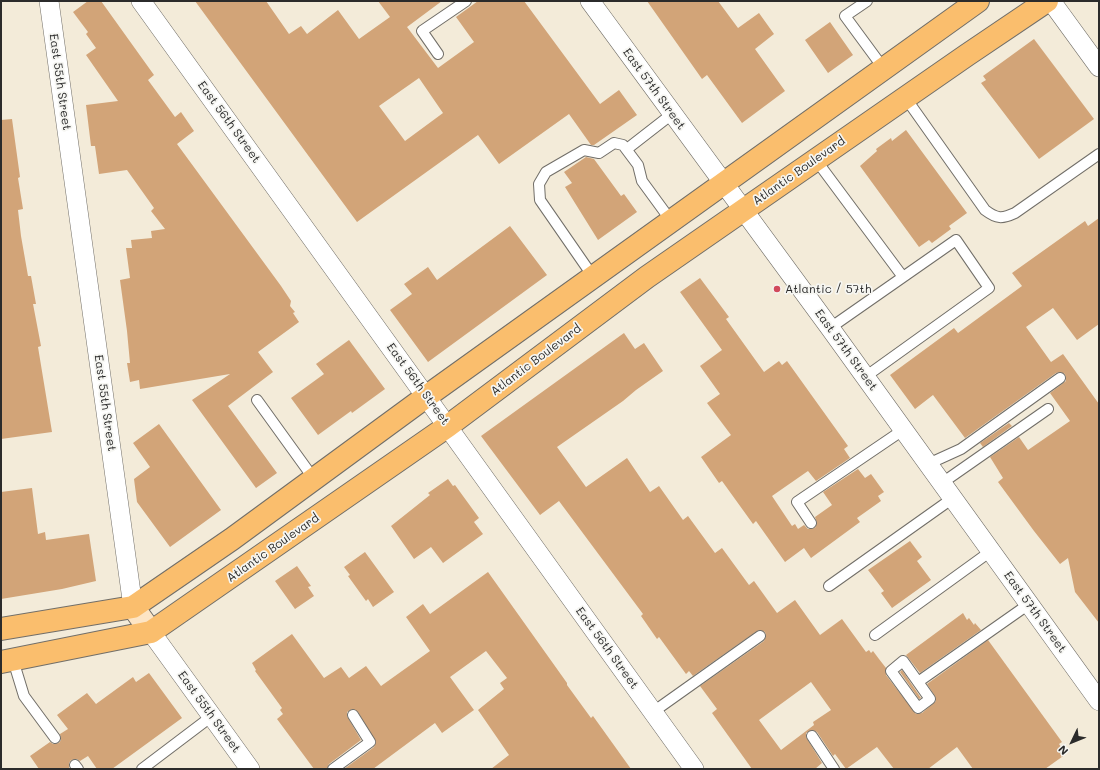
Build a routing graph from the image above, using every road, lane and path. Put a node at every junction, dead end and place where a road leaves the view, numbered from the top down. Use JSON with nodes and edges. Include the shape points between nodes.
{"nodes":[{"id":1,"x":49,"y":1,"type":"edge"},
{"id":2,"x":141,"y":1,"type":"edge"},
{"id":3,"x":466,"y":1,"type":"edge"},
{"id":4,"x":590,"y":1,"type":"edge"},
{"id":5,"x":867,"y":1,"type":"edge"},
{"id":6,"x":978,"y":1,"type":"edge"},
{"id":7,"x":1048,"y":1,"type":"edge"},
{"id":8,"x":1052,"y":1,"type":"edge"},
{"id":9,"x":438,"y":54,"type":"dead end"},
{"id":10,"x":1099,"y":67,"type":"edge"},
{"id":11,"x":884,"y":69,"type":"junction"},
{"id":12,"x":905,"y":97,"type":"junction"},
{"id":13,"x":672,"y":114,"type":"junction"},
{"id":14,"x":627,"y":150,"type":"junction"},
{"id":15,"x":1099,"y":154,"type":"edge"},
{"id":16,"x":816,"y":160,"type":"junction"},
{"id":17,"x":724,"y":185,"type":"junction"},
{"id":18,"x":743,"y":210,"type":"junction"},
{"id":19,"x":672,"y":222,"type":"junction"},
{"id":20,"x":903,"y":277,"type":"junction"},
{"id":21,"x":594,"y":278,"type":"junction"},
{"id":22,"x":830,"y":328,"type":"junction"},
{"id":23,"x":865,"y":376,"type":"junction"},
{"id":24,"x":1060,"y":378,"type":"dead end"},
{"id":25,"x":427,"y":396,"type":"junction"},
{"id":26,"x":257,"y":400,"type":"dead end"},
{"id":27,"x":1048,"y":409,"type":"dead end"},
{"id":28,"x":448,"y":426,"type":"junction"},
{"id":29,"x":903,"y":430,"type":"junction"},
{"id":30,"x":928,"y":464,"type":"junction"},
{"id":31,"x":314,"y":479,"type":"junction"},
{"id":32,"x":947,"y":491,"type":"junction"},
{"id":33,"x":811,"y":523,"type":"dead end"},
{"id":34,"x":991,"y":551,"type":"junction"},
{"id":35,"x":828,"y":586,"type":"dead end"},
{"id":36,"x":1029,"y":604,"type":"junction"},
{"id":37,"x":133,"y":607,"type":"junction"},
{"id":38,"x":1,"y":629,"type":"edge"},
{"id":39,"x":151,"y":632,"type":"junction"},
{"id":40,"x":875,"y":635,"type":"dead end"},
{"id":41,"x":760,"y":636,"type":"dead end"},
{"id":42,"x":7,"y":661,"type":"edge"},
{"id":43,"x":918,"y":682,"type":"dead end"},
{"id":44,"x":1099,"y":701,"type":"edge"},
{"id":45,"x":653,"y":712,"type":"junction"},
{"id":46,"x":353,"y":715,"type":"dead end"},
{"id":47,"x":212,"y":716,"type":"junction"},
{"id":48,"x":812,"y":736,"type":"dead end"},
{"id":49,"x":55,"y":738,"type":"dead end"},
{"id":50,"x":142,"y":769,"type":"edge"},
{"id":51,"x":250,"y":769,"type":"edge"},
{"id":52,"x":333,"y":769,"type":"edge"},
{"id":53,"x":694,"y":769,"type":"edge"},
{"id":54,"x":834,"y":769,"type":"edge"}],
"edges":[{"from":1,"to":37,"type":"street","name":"East 55th Street"},
{"from":2,"to":25,"type":"street","name":"East 56th Street"},
{"from":3,"to":9,"type":"lane","via":[[422,31]]},
{"from":4,"to":13,"type":"street","name":"East 57th Street"},
{"from":5,"to":11,"type":"lane","via":[[845,16]]},
{"from":6,"to":11,"type":"main road"},
{"from":7,"to":12,"type":"main road","name":"Atlantic Boulevard"},
{"from":8,"to":10,"type":"street"},
{"from":11,"to":17,"type":"main road"},
{"from":12,"to":15,"type":"lane","via":[[985,210],[994,217],[1003,218],[1015,213]]},
{"from":12,"to":16,"type":"main road","name":"Atlantic Boulevard"},
{"from":13,"to":14,"type":"lane"},
{"from":13,"to":17,"type":"street","name":"East 57th Street"},
{"from":14,"to":19,"type":"lane","via":[[638,165],[642,181]]},
{"from":14,"to":21,"type":"lane","via":[[623,145],[614,143],[599,153],[584,150],[546,172],[539,184],[540,200]]},
{"from":16,"to":18,"type":"main road","name":"Atlantic Boulevard"},
{"from":16,"to":20,"type":"lane"},
{"from":17,"to":18,"type":"street","name":"East 57th Street"},
{"from":17,"to":19,"type":"main road"},
{"from":18,"to":22,"type":"street","name":"East 57th Street"},
{"from":18,"to":28,"type":"main road","name":"Atlantic Boulevard","via":[[647,277]]},
{"from":19,"to":21,"type":"main road"},
{"from":20,"to":22,"type":"lane"},
{"from":20,"to":23,"type":"lane","via":[[956,240],[989,288]]},
{"from":21,"to":25,"type":"main road"},
{"from":22,"to":23,"type":"street","name":"East 57th Street"},
{"from":23,"to":29,"type":"street","name":"East 57th Street"},
{"from":24,"to":30,"type":"lane","via":[[961,449]]},
{"from":25,"to":28,"type":"street","name":"East 56th Street"},
{"from":25,"to":31,"type":"main road"},
{"from":26,"to":31,"type":"lane"},
{"from":27,"to":32,"type":"lane"},
{"from":28,"to":39,"type":"main road","name":"Atlantic Boulevard"},
{"from":28,"to":45,"type":"street","name":"East 56th Street"},
{"from":29,"to":30,"type":"street","name":"East 57th Street"},
{"from":29,"to":33,"type":"lane","via":[[797,502]]},
{"from":30,"to":32,"type":"street","name":"East 57th Street"},
{"from":31,"to":37,"type":"main road"},
{"from":32,"to":34,"type":"street","name":"East 57th Street"},
{"from":32,"to":35,"type":"lane"},
{"from":34,"to":36,"type":"street","name":"East 57th Street"},
{"from":34,"to":40,"type":"lane"},
{"from":36,"to":43,"type":"lane"},
{"from":36,"to":44,"type":"street","name":"East 57th Street"},
{"from":37,"to":38,"type":"main road"},
{"from":37,"to":39,"type":"street","name":"East 55th Street"},
{"from":39,"to":42,"type":"main road","name":"Atlantic Boulevard"},
{"from":39,"to":47,"type":"street","name":"East 55th Street"},
{"from":41,"to":45,"type":"lane"},
{"from":42,"to":49,"type":"lane","via":[[24,696]]},
{"from":45,"to":53,"type":"street","name":"East 56th Street"},
{"from":46,"to":52,"type":"lane","via":[[370,742]]},
{"from":47,"to":50,"type":"lane"},
{"from":47,"to":51,"type":"street","name":"East 55th Street"},
{"from":48,"to":54,"type":"lane"}]}
